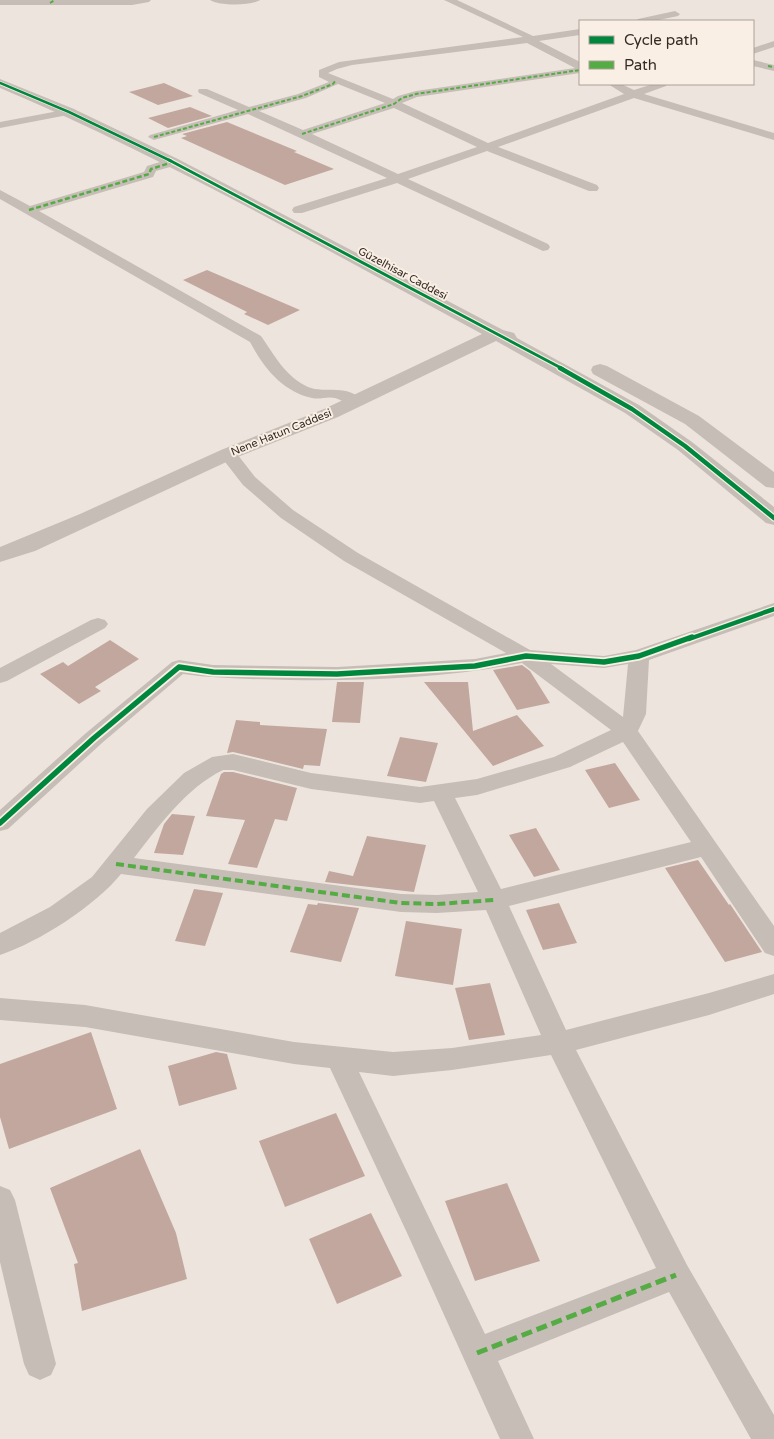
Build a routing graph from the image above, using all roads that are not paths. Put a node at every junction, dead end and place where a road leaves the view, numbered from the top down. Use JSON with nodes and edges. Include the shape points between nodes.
{"nodes":[{"id":1,"x":146,"y":0,"type":"edge"},
{"id":2,"x":215,"y":0,"type":"edge"},
{"id":3,"x":255,"y":0,"type":"edge"},
{"id":4,"x":449,"y":0,"type":"edge"},
{"id":5,"x":53,"y":1,"type":"edge"},
{"id":6,"x":0,"y":2,"type":"edge"},
{"id":7,"x":675,"y":14,"type":"dead end"},
{"id":8,"x":646,"y":20,"type":"edge"},
{"id":9,"x":579,"y":32,"type":"edge"},
{"id":10,"x":530,"y":40,"type":"junction"},
{"id":11,"x":774,"y":44,"type":"edge"},
{"id":12,"x":754,"y":50,"type":"edge"},
{"id":13,"x":754,"y":63,"type":"edge"},
{"id":14,"x":579,"y":65,"type":"edge"},
{"id":15,"x":772,"y":67,"type":"edge"},
{"id":16,"x":0,"y":68,"type":"edge"},
{"id":17,"x":579,"y":70,"type":"edge"},
{"id":18,"x":336,"y":80,"type":"junction"},
{"id":19,"x":33,"y":82,"type":"junction"},
{"id":20,"x":2,"y":85,"type":"edge"},
{"id":21,"x":615,"y":85,"type":"edge"},
{"id":22,"x":659,"y":85,"type":"edge"},
{"id":23,"x":203,"y":91,"type":"dead end"},
{"id":24,"x":633,"y":94,"type":"junction"},
{"id":25,"x":394,"y":104,"type":"junction"},
{"id":26,"x":248,"y":110,"type":"junction"},
{"id":27,"x":69,"y":112,"type":"junction"},
{"id":28,"x":0,"y":124,"type":"edge"},
{"id":29,"x":302,"y":134,"type":"junction"},
{"id":30,"x":154,"y":136,"type":"junction"},
{"id":31,"x":774,"y":138,"type":"edge"},
{"id":32,"x":487,"y":147,"type":"junction"},
{"id":33,"x":173,"y":162,"type":"junction"},
{"id":34,"x":236,"y":178,"type":"dead end"},
{"id":35,"x":397,"y":179,"type":"junction"},
{"id":36,"x":593,"y":188,"type":"dead end"},
{"id":37,"x":0,"y":194,"type":"edge"},
{"id":38,"x":280,"y":201,"type":"dead end"},
{"id":39,"x":29,"y":210,"type":"junction"},
{"id":40,"x":298,"y":210,"type":"junction"},
{"id":41,"x":315,"y":219,"type":"dead end"},
{"id":42,"x":543,"y":247,"type":"dead end"},
{"id":43,"x":507,"y":327,"type":"junction"},
{"id":44,"x":355,"y":402,"type":"junction"},
{"id":45,"x":228,"y":454,"type":"junction"},
{"id":46,"x":774,"y":482,"type":"edge"},
{"id":47,"x":774,"y":518,"type":"edge"},
{"id":48,"x":0,"y":555,"type":"edge"},
{"id":49,"x":774,"y":609,"type":"edge"},
{"id":50,"x":98,"y":624,"type":"dead end"},
{"id":51,"x":526,"y":656,"type":"junction"},
{"id":52,"x":639,"y":656,"type":"junction"},
{"id":53,"x":0,"y":676,"type":"edge"},
{"id":54,"x":627,"y":731,"type":"junction"},
{"id":55,"x":441,"y":793,"type":"junction"},
{"id":56,"x":0,"y":823,"type":"edge"},
{"id":57,"x":706,"y":847,"type":"junction"},
{"id":58,"x":116,"y":864,"type":"junction"},
{"id":59,"x":494,"y":900,"type":"junction"},
{"id":60,"x":0,"y":945,"type":"edge"},
{"id":61,"x":774,"y":946,"type":"edge"},
{"id":62,"x":774,"y":984,"type":"edge"},
{"id":63,"x":0,"y":1009,"type":"edge"},
{"id":64,"x":558,"y":1042,"type":"junction"},
{"id":65,"x":339,"y":1059,"type":"junction"},
{"id":66,"x":0,"y":1200,"type":"edge"},
{"id":67,"x":676,"y":1275,"type":"junction"},
{"id":68,"x":477,"y":1353,"type":"junction"},
{"id":69,"x":40,"y":1364,"type":"dead end"},
{"id":70,"x":517,"y":1439,"type":"edge"},
{"id":71,"x":769,"y":1439,"type":"edge"}],
"edges":[{"from":1,"to":5,"type":"street"},
{"from":2,"to":3,"type":"street"},
{"from":4,"to":10,"type":"street","via":[[505,24]]},
{"from":5,"to":6,"type":"street"},
{"from":7,"to":8,"type":"street"},
{"from":9,"to":10,"type":"street"},
{"from":10,"to":14,"type":"street"},
{"from":10,"to":18,"type":"street","via":[[360,61],[324,70],[323,74]]},
{"from":11,"to":12,"type":"street"},
{"from":13,"to":15,"type":"street"},
{"from":16,"to":19,"type":"street"},
{"from":17,"to":25,"type":"street","via":[[416,94]]},
{"from":18,"to":25,"type":"street"},
{"from":18,"to":26,"type":"street","via":[[320,90]]},
{"from":19,"to":20,"type":"street"},
{"from":19,"to":30,"type":"street"},
{"from":20,"to":27,"type":"street","name":"Güzelhisar Caddesi"},
{"from":21,"to":24,"type":"street"},
{"from":22,"to":24,"type":"street"},
{"from":23,"to":26,"type":"street"},
{"from":24,"to":31,"type":"street"},
{"from":24,"to":32,"type":"street"},
{"from":25,"to":29,"type":"street"},
{"from":25,"to":32,"type":"street"},
{"from":26,"to":29,"type":"street"},
{"from":26,"to":30,"type":"street"},
{"from":27,"to":28,"type":"street"},
{"from":27,"to":33,"type":"street","name":"Güzelhisar Caddesi"},
{"from":29,"to":35,"type":"street"},
{"from":30,"to":34,"type":"street"},
{"from":32,"to":35,"type":"street"},
{"from":32,"to":36,"type":"street"},
{"from":33,"to":39,"type":"street","via":[[151,169],[149,174]]},
{"from":33,"to":43,"type":"street","name":"Güzelhisar Caddesi"},
{"from":35,"to":40,"type":"street"},
{"from":35,"to":42,"type":"street"},
{"from":37,"to":39,"type":"street"},
{"from":38,"to":40,"type":"street"},
{"from":39,"to":44,"type":"street","via":[[256,339],[276,373],[299,387],[316,394],[338,393]]},
{"from":40,"to":41,"type":"street"},
{"from":43,"to":44,"type":"street","name":"Nene Hatun Caddesi"},
{"from":43,"to":46,"type":"street","via":[[565,352],[692,420]]},
{"from":43,"to":47,"type":"street","name":"Güzelhisar Caddesi","via":[[685,446]]},
{"from":44,"to":45,"type":"street","name":"Nene Hatun Caddesi"},
{"from":45,"to":48,"type":"street","name":"Nene Hatun Caddesi","via":[[96,516]]},
{"from":45,"to":51,"type":"street","via":[[249,481],[287,514],[351,557]]},
{"from":49,"to":52,"type":"street"},
{"from":50,"to":53,"type":"street"},
{"from":51,"to":52,"type":"street","via":[[604,662]]},
{"from":51,"to":54,"type":"street"},
{"from":51,"to":56,"type":"street","via":[[475,666],[337,674],[213,672],[179,667]]},
{"from":52,"to":54,"type":"street","via":[[635,714]]},
{"from":54,"to":55,"type":"street","via":[[562,762],[477,788]]},
{"from":54,"to":57,"type":"street"},
{"from":55,"to":58,"type":"street","via":[[420,795],[311,781],[233,762],[220,762],[192,779],[155,815]]},
{"from":55,"to":59,"type":"street"},
{"from":57,"to":59,"type":"street"},
{"from":57,"to":61,"type":"street"},
{"from":58,"to":59,"type":"street","via":[[401,903]]},
{"from":58,"to":60,"type":"street","via":[[100,883],[59,914]]},
{"from":59,"to":64,"type":"street"},
{"from":62,"to":64,"type":"street","via":[[700,1007]]},
{"from":63,"to":65,"type":"street","via":[[85,1016]]},
{"from":64,"to":65,"type":"street","via":[[393,1064]]},
{"from":64,"to":67,"type":"street"},
{"from":65,"to":68,"type":"street"},
{"from":66,"to":69,"type":"street"},
{"from":67,"to":68,"type":"street"},
{"from":67,"to":71,"type":"street"},
{"from":68,"to":70,"type":"street"}]}
